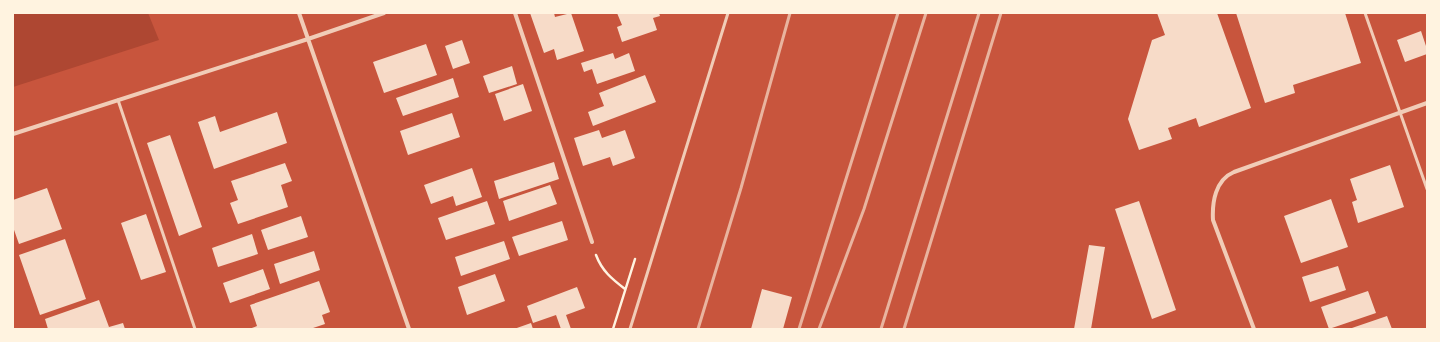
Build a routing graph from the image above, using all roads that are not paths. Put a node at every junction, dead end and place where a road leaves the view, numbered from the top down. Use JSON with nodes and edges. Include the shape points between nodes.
{"nodes":[{"id":1,"x":299,"y":13,"type":"edge"},
{"id":2,"x":384,"y":13,"type":"edge"},
{"id":3,"x":516,"y":13,"type":"edge"},
{"id":4,"x":728,"y":13,"type":"edge"},
{"id":5,"x":1365,"y":13,"type":"edge"},
{"id":6,"x":308,"y":39,"type":"junction"},
{"id":7,"x":118,"y":100,"type":"junction"},
{"id":8,"x":1427,"y":103,"type":"edge"},
{"id":9,"x":1400,"y":111,"type":"junction"},
{"id":10,"x":13,"y":134,"type":"edge"},
{"id":11,"x":1427,"y":189,"type":"edge"},
{"id":12,"x":592,"y":242,"type":"road end"},
{"id":13,"x":196,"y":329,"type":"edge"},
{"id":14,"x":409,"y":329,"type":"edge"},
{"id":15,"x":630,"y":329,"type":"edge"},
{"id":16,"x":1254,"y":329,"type":"edge"}],
"edges":[{"from":1,"to":6,"type":"street"},
{"from":2,"to":6,"type":"street"},
{"from":3,"to":12,"type":"street"},
{"from":4,"to":15,"type":"lane"},
{"from":5,"to":9,"type":"lane"},
{"from":6,"to":7,"type":"street"},
{"from":6,"to":14,"type":"street"},
{"from":7,"to":10,"type":"street"},
{"from":7,"to":13,"type":"lane"},
{"from":8,"to":9,"type":"street"},
{"from":9,"to":11,"type":"lane"},
{"from":9,"to":16,"type":"street","via":[[1230,174],[1222,181],[1212,205],[1213,220]]}]}
